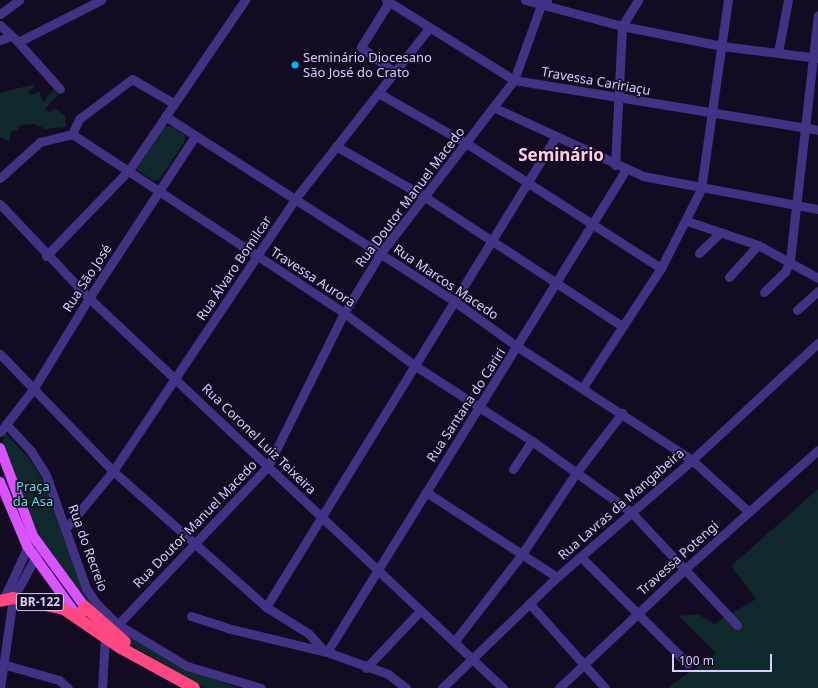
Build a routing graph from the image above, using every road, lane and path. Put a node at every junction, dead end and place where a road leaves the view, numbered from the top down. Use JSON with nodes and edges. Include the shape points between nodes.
{"nodes":[{"id":1,"x":19,"y":0,"type":"edge"},
{"id":2,"x":101,"y":0,"type":"edge"},
{"id":3,"x":245,"y":0,"type":"edge"},
{"id":4,"x":525,"y":0,"type":"edge"},
{"id":5,"x":638,"y":0,"type":"edge"},
{"id":6,"x":728,"y":0,"type":"edge"},
{"id":7,"x":788,"y":0,"type":"edge"},
{"id":8,"x":388,"y":1,"type":"edge"},
{"id":9,"x":544,"y":2,"type":"edge"},
{"id":10,"x":0,"y":14,"type":"edge"},
{"id":11,"x":818,"y":16,"type":"edge"},
{"id":12,"x":0,"y":25,"type":"edge"},
{"id":13,"x":622,"y":26,"type":"junction"},
{"id":14,"x":429,"y":28,"type":"junction"},
{"id":15,"x":11,"y":36,"type":"junction"},
{"id":16,"x":0,"y":40,"type":"edge"},
{"id":17,"x":18,"y":42,"type":"junction"},
{"id":18,"x":722,"y":46,"type":"junction"},
{"id":19,"x":778,"y":52,"type":"junction"},
{"id":20,"x":816,"y":57,"type":"edge"},
{"id":21,"x":395,"y":73,"type":"junction"},
{"id":22,"x":514,"y":80,"type":"junction"},
{"id":23,"x":60,"y":89,"type":"dead end"},
{"id":24,"x":380,"y":94,"type":"junction"},
{"id":25,"x":617,"y":99,"type":"junction"},
{"id":26,"x":173,"y":103,"type":"junction"},
{"id":27,"x":493,"y":107,"type":"junction"},
{"id":28,"x":712,"y":113,"type":"junction"},
{"id":29,"x":165,"y":116,"type":"junction"},
{"id":30,"x":807,"y":128,"type":"junction"},
{"id":31,"x":818,"y":130,"type":"edge"},
{"id":32,"x":72,"y":134,"type":"junction"},
{"id":33,"x":195,"y":136,"type":"junction"},
{"id":34,"x":555,"y":138,"type":"junction"},
{"id":35,"x":466,"y":143,"type":"junction"},
{"id":36,"x":336,"y":146,"type":"junction"},
{"id":37,"x":615,"y":165,"type":"junction"},
{"id":38,"x":129,"y":170,"type":"junction"},
{"id":39,"x":625,"y":171,"type":"junction"},
{"id":40,"x":0,"y":178,"type":"edge"},
{"id":41,"x":527,"y":182,"type":"junction"},
{"id":42,"x":701,"y":189,"type":"junction"},
{"id":43,"x":160,"y":190,"type":"junction"},
{"id":44,"x":425,"y":197,"type":"junction"},
{"id":45,"x":295,"y":200,"type":"junction"},
{"id":46,"x":0,"y":204,"type":"edge"},
{"id":47,"x":797,"y":206,"type":"junction"},
{"id":48,"x":818,"y":209,"type":"edge"},
{"id":49,"x":687,"y":221,"type":"junction"},
{"id":50,"x":593,"y":224,"type":"junction"},
{"id":51,"x":721,"y":232,"type":"junction"},
{"id":52,"x":490,"y":242,"type":"junction"},
{"id":53,"x":758,"y":245,"type":"junction"},
{"id":54,"x":699,"y":252,"type":"dead end"},
{"id":55,"x":380,"y":254,"type":"junction"},
{"id":56,"x":46,"y":256,"type":"junction"},
{"id":57,"x":258,"y":257,"type":"junction"},
{"id":58,"x":790,"y":260,"type":"junction"},
{"id":59,"x":661,"y":268,"type":"junction"},
{"id":60,"x":729,"y":277,"type":"dead end"},
{"id":61,"x":818,"y":278,"type":"edge"},
{"id":62,"x":556,"y":283,"type":"junction"},
{"id":63,"x":818,"y":291,"type":"edge"},
{"id":64,"x":764,"y":292,"type":"dead end"},
{"id":65,"x":89,"y":298,"type":"junction"},
{"id":66,"x":454,"y":301,"type":"junction"},
{"id":67,"x":797,"y":310,"type":"dead end"},
{"id":68,"x":344,"y":313,"type":"junction"},
{"id":69,"x":622,"y":326,"type":"junction"},
{"id":70,"x":818,"y":343,"type":"edge"},
{"id":71,"x":518,"y":347,"type":"junction"},
{"id":72,"x":0,"y":354,"type":"edge"},
{"id":73,"x":414,"y":365,"type":"junction"},
{"id":74,"x":176,"y":378,"type":"junction"},
{"id":75,"x":582,"y":387,"type":"junction"},
{"id":76,"x":34,"y":388,"type":"junction"},
{"id":77,"x":480,"y":407,"type":"junction"},
{"id":78,"x":622,"y":413,"type":"junction"},
{"id":79,"x":6,"y":424,"type":"junction"},
{"id":80,"x":0,"y":432,"type":"edge"},
{"id":81,"x":532,"y":440,"type":"junction"},
{"id":82,"x":0,"y":448,"type":"edge"},
{"id":83,"x":818,"y":450,"type":"edge"},
{"id":84,"x":692,"y":460,"type":"junction"},
{"id":85,"x":268,"y":466,"type":"junction"},
{"id":86,"x":513,"y":469,"type":"dead end"},
{"id":87,"x":113,"y":471,"type":"junction"},
{"id":88,"x":576,"y":473,"type":"junction"},
{"id":89,"x":0,"y":482,"type":"edge"},
{"id":90,"x":426,"y":492,"type":"junction"},
{"id":91,"x":630,"y":512,"type":"junction"},
{"id":92,"x":750,"y":512,"type":"junction"},
{"id":93,"x":321,"y":517,"type":"junction"},
{"id":94,"x":67,"y":527,"type":"junction"},
{"id":95,"x":33,"y":536,"type":"junction"},
{"id":96,"x":198,"y":544,"type":"junction"},
{"id":97,"x":27,"y":546,"type":"junction"},
{"id":98,"x":41,"y":547,"type":"junction"},
{"id":99,"x":522,"y":554,"type":"junction"},
{"id":100,"x":35,"y":557,"type":"junction"},
{"id":101,"x":582,"y":557,"type":"junction"},
{"id":102,"x":685,"y":569,"type":"junction"},
{"id":103,"x":378,"y":571,"type":"junction"},
{"id":104,"x":557,"y":577,"type":"junction"},
{"id":105,"x":5,"y":600,"type":"edge"},
{"id":106,"x":529,"y":603,"type":"junction"},
{"id":107,"x":266,"y":607,"type":"junction"},
{"id":108,"x":81,"y":612,"type":"junction"},
{"id":109,"x":419,"y":612,"type":"junction"},
{"id":110,"x":637,"y":612,"type":"junction"},
{"id":111,"x":191,"y":616,"type":"dead end"},
{"id":112,"x":737,"y":625,"type":"dead end"},
{"id":113,"x":111,"y":631,"type":"junction"},
{"id":114,"x":454,"y":642,"type":"junction"},
{"id":115,"x":326,"y":651,"type":"junction"},
{"id":116,"x":473,"y":657,"type":"junction"},
{"id":117,"x":585,"y":664,"type":"junction"},
{"id":118,"x":688,"y":664,"type":"dead end"},
{"id":119,"x":366,"y":668,"type":"junction"},
{"id":120,"x":3,"y":670,"type":"edge"},
{"id":121,"x":0,"y":688,"type":"edge"},
{"id":122,"x":68,"y":688,"type":"edge"},
{"id":123,"x":102,"y":688,"type":"edge"},
{"id":124,"x":194,"y":688,"type":"edge"},
{"id":125,"x":261,"y":688,"type":"edge"},
{"id":126,"x":406,"y":688,"type":"edge"},
{"id":127,"x":442,"y":688,"type":"edge"},
{"id":128,"x":503,"y":688,"type":"edge"},
{"id":129,"x":559,"y":688,"type":"edge"},
{"id":130,"x":605,"y":688,"type":"edge"}],
"edges":[{"from":1,"to":10,"type":"street"},
{"from":2,"to":17,"type":"street"},
{"from":3,"to":26,"type":"street"},
{"from":4,"to":9,"type":"street"},
{"from":5,"to":13,"type":"street"},
{"from":6,"to":18,"type":"street"},
{"from":7,"to":19,"type":"street"},
{"from":8,"to":14,"type":"street","name":"Travessa Caririaçu"},
{"from":8,"to":21,"type":"street","via":[[363,42],[363,51]]},
{"from":9,"to":13,"type":"street"},
{"from":9,"to":22,"type":"street","name":"Rua Doutor Manuel Macedo"},
{"from":11,"to":20,"type":"street"},
{"from":12,"to":15,"type":"street"},
{"from":13,"to":18,"type":"street"},
{"from":13,"to":25,"type":"street"},
{"from":14,"to":21,"type":"street","name":"Rua Álvaro Bomilcar"},
{"from":14,"to":22,"type":"street","name":"Travessa Caririaçu"},
{"from":15,"to":16,"type":"street"},
{"from":15,"to":17,"type":"street"},
{"from":17,"to":23,"type":"street"},
{"from":18,"to":19,"type":"street"},
{"from":18,"to":28,"type":"street"},
{"from":19,"to":20,"type":"street"},
{"from":20,"to":30,"type":"street"},
{"from":21,"to":24,"type":"street","name":"Rua Álvaro Bomilcar"},
{"from":22,"to":25,"type":"street","name":"Travessa Caririaçu"},
{"from":22,"to":27,"type":"street","name":"Rua Doutor Manuel Macedo"},
{"from":24,"to":35,"type":"street"},
{"from":24,"to":36,"type":"street","name":"Rua Álvaro Bomilcar"},
{"from":25,"to":28,"type":"street","name":"Travessa Caririaçu"},
{"from":25,"to":37,"type":"street"},
{"from":26,"to":29,"type":"street"},
{"from":26,"to":32,"type":"street","via":[[132,79],[79,119]]},
{"from":27,"to":34,"type":"street"},
{"from":27,"to":35,"type":"street","name":"Rua Doutor Manuel Macedo"},
{"from":28,"to":30,"type":"street","name":"Travessa Caririaçu"},
{"from":28,"to":42,"type":"street"},
{"from":29,"to":33,"type":"street","name":"Rua Marcos Macedo"},
{"from":29,"to":38,"type":"street"},
{"from":30,"to":31,"type":"street","name":"Travessa Caririaçu"},
{"from":30,"to":47,"type":"street"},
{"from":32,"to":38,"type":"street","name":"Travessa Aurora"},
{"from":32,"to":40,"type":"street","via":[[40,142]]},
{"from":33,"to":43,"type":"street","name":"Rua São José"},
{"from":33,"to":45,"type":"street","name":"Rua Marcos Macedo"},
{"from":34,"to":37,"type":"street"},
{"from":34,"to":41,"type":"street"},
{"from":35,"to":41,"type":"street"},
{"from":35,"to":44,"type":"street","name":"Rua Doutor Manuel Macedo"},
{"from":36,"to":44,"type":"street"},
{"from":36,"to":45,"type":"street","name":"Rua Álvaro Bomilcar"},
{"from":37,"to":39,"type":"street"},
{"from":38,"to":43,"type":"street","name":"Travessa Aurora"},
{"from":38,"to":56,"type":"street"},
{"from":39,"to":42,"type":"street"},
{"from":39,"to":50,"type":"street","name":"Rua Santana do Cariri"},
{"from":41,"to":50,"type":"street"},
{"from":41,"to":52,"type":"street"},
{"from":42,"to":47,"type":"street"},
{"from":42,"to":49,"type":"street"},
{"from":43,"to":57,"type":"street","name":"Travessa Aurora"},
{"from":43,"to":65,"type":"street","name":"Rua São José"},
{"from":44,"to":52,"type":"street"},
{"from":44,"to":55,"type":"street","name":"Rua Doutor Manuel Macedo"},
{"from":45,"to":55,"type":"street","name":"Rua Marcos Macedo"},
{"from":45,"to":57,"type":"street","name":"Rua Álvaro Bomilcar"},
{"from":46,"to":56,"type":"street","name":"Rua Coronel Luiz Teixeira"},
{"from":47,"to":48,"type":"street"},
{"from":47,"to":58,"type":"street"},
{"from":49,"to":51,"type":"street"},
{"from":49,"to":59,"type":"street"},
{"from":50,"to":59,"type":"street"},
{"from":50,"to":62,"type":"street","name":"Rua Santana do Cariri"},
{"from":51,"to":53,"type":"street"},
{"from":51,"to":54,"type":"street"},
{"from":52,"to":62,"type":"street"},
{"from":52,"to":66,"type":"street"},
{"from":53,"to":58,"type":"street"},
{"from":53,"to":60,"type":"street"},
{"from":55,"to":66,"type":"street","name":"Rua Marcos Macedo"},
{"from":55,"to":68,"type":"street","name":"Rua Doutor Manuel Macedo"},
{"from":56,"to":65,"type":"street","name":"Rua Coronel Luiz Teixeira"},
{"from":57,"to":68,"type":"street","name":"Travessa Aurora"},
{"from":57,"to":74,"type":"street","name":"Rua Álvaro Bomilcar"},
{"from":58,"to":61,"type":"street"},
{"from":58,"to":64,"type":"street","via":[[785,272]]},
{"from":59,"to":69,"type":"street"},
{"from":62,"to":69,"type":"street"},
{"from":62,"to":71,"type":"street","name":"Rua Santana do Cariri"},
{"from":63,"to":67,"type":"street"},
{"from":65,"to":74,"type":"street","name":"Rua Coronel Luiz Teixeira"},
{"from":65,"to":76,"type":"street","name":"Rua São José"},
{"from":66,"to":71,"type":"street","name":"Rua Marcos Macedo"},
{"from":66,"to":73,"type":"street"},
{"from":68,"to":73,"type":"street","name":"Travessa Aurora"},
{"from":68,"to":85,"type":"street","name":"Rua Doutor Manuel Macedo"},
{"from":69,"to":75,"type":"street"},
{"from":70,"to":84,"type":"street","name":"Rua Lavras da Mangabeira"},
{"from":71,"to":75,"type":"street","name":"Rua Marcos Macedo"},
{"from":71,"to":77,"type":"street","name":"Rua Santana do Cariri"},
{"from":72,"to":76,"type":"street"},
{"from":73,"to":77,"type":"street","name":"Travessa Aurora"},
{"from":73,"to":93,"type":"street"},
{"from":74,"to":85,"type":"street","name":"Rua Coronel Luiz Teixeira"},
{"from":74,"to":87,"type":"street","name":"Rua Álvaro Bomilcar"},
{"from":75,"to":78,"type":"street","name":"Rua Marcos Macedo"},
{"from":76,"to":79,"type":"street","name":"Rua São José"},
{"from":76,"to":87,"type":"street"},
{"from":77,"to":81,"type":"street","name":"Travessa Aurora"},
{"from":77,"to":90,"type":"street","name":"Rua Santana do Cariri"},
{"from":78,"to":84,"type":"street","name":"Rua Marcos Macedo"},
{"from":78,"to":88,"type":"street"},
{"from":79,"to":80,"type":"street","name":"Rua São José"},
{"from":79,"to":94,"type":"street","name":"Rua do Recreio","via":[[40,464]]},
{"from":81,"to":86,"type":"street"},
{"from":81,"to":88,"type":"street","name":"Travessa Aurora"},
{"from":82,"to":95,"type":"main road"},
{"from":83,"to":92,"type":"street","name":"Travessa Potengi"},
{"from":84,"to":91,"type":"street","name":"Rua Lavras da Mangabeira"},
{"from":84,"to":92,"type":"street","name":"Rua Marcos Macedo"},
{"from":85,"to":93,"type":"street","name":"Rua Coronel Luiz Teixeira"},
{"from":85,"to":96,"type":"street","name":"Rua Doutor Manuel Macedo"},
{"from":87,"to":94,"type":"street","name":"Rua Álvaro Bomilcar"},
{"from":87,"to":96,"type":"street"},
{"from":88,"to":91,"type":"street","name":"Travessa Aurora"},
{"from":88,"to":99,"type":"street"},
{"from":89,"to":97,"type":"main road"},
{"from":90,"to":99,"type":"street"},
{"from":90,"to":103,"type":"street","name":"Rua Santana do Cariri"},
{"from":91,"to":101,"type":"street","name":"Rua Lavras da Mangabeira"},
{"from":91,"to":102,"type":"street","name":"Travessa Aurora"},
{"from":92,"to":102,"type":"street","name":"Travessa Potengi"},
{"from":93,"to":103,"type":"street","name":"Rua Coronel Luiz Teixeira"},
{"from":93,"to":107,"type":"street"},
{"from":94,"to":113,"type":"street","name":"Rua do Recreio","via":[[89,594]]},
{"from":95,"to":97,"type":"street"},
{"from":95,"to":98,"type":"main road"},
{"from":96,"to":107,"type":"street"},
{"from":96,"to":113,"type":"street","name":"Rua Doutor Manuel Macedo"},
{"from":97,"to":100,"type":"main road"},
{"from":97,"to":105,"type":"street"},
{"from":98,"to":100,"type":"street"},
{"from":98,"to":108,"type":"main road"},
{"from":99,"to":104,"type":"street"},
{"from":99,"to":114,"type":"street"},
{"from":100,"to":105,"type":"street"},
{"from":100,"to":108,"type":"main road"},
{"from":101,"to":104,"type":"street","name":"Rua Lavras da Mangabeira"},
{"from":101,"to":110,"type":"street"},
{"from":102,"to":110,"type":"street","name":"Travessa Potengi"},
{"from":102,"to":112,"type":"street","name":"Travessa Aurora"},
{"from":103,"to":109,"type":"street","name":"Rua Coronel Luiz Teixeira"},
{"from":103,"to":115,"type":"street","name":"Rua Santana do Cariri"},
{"from":104,"to":106,"type":"street","name":"Rua Lavras da Mangabeira"},
{"from":105,"to":108,"type":"highway","number":"BR-122","via":[[48,604]]},
{"from":105,"to":120,"type":"street"},
{"from":106,"to":116,"type":"street","name":"Rua Lavras da Mangabeira"},
{"from":106,"to":117,"type":"street"},
{"from":107,"to":115,"type":"street","via":[[308,633]]},
{"from":108,"to":113,"type":"highway","number":"BR-122"},
{"from":109,"to":114,"type":"street","name":"Rua Coronel Luiz Teixeira"},
{"from":109,"to":119,"type":"street"},
{"from":110,"to":117,"type":"street","name":"Travessa Potengi"},
{"from":110,"to":118,"type":"street"},
{"from":111,"to":115,"type":"street","via":[[227,628]]},
{"from":113,"to":123,"type":"street"},
{"from":113,"to":124,"type":"highway","number":"BR-122","via":[[134,653]]},
{"from":113,"to":125,"type":"street","name":"Rua do Recreio","via":[[203,673]]},
{"from":114,"to":116,"type":"street","name":"Rua Coronel Luiz Teixeira"},
{"from":115,"to":119,"type":"street"},
{"from":116,"to":127,"type":"street","name":"Rua Lavras da Mangabeira"},
{"from":116,"to":128,"type":"street","name":"Rua Coronel Luiz Teixeira"},
{"from":117,"to":129,"type":"street","name":"Travessa Potengi"},
{"from":117,"to":130,"type":"street"},
{"from":119,"to":126,"type":"street","via":[[388,674]]},
{"from":120,"to":121,"type":"street"},
{"from":120,"to":122,"type":"street","via":[[59,680]]}]}
